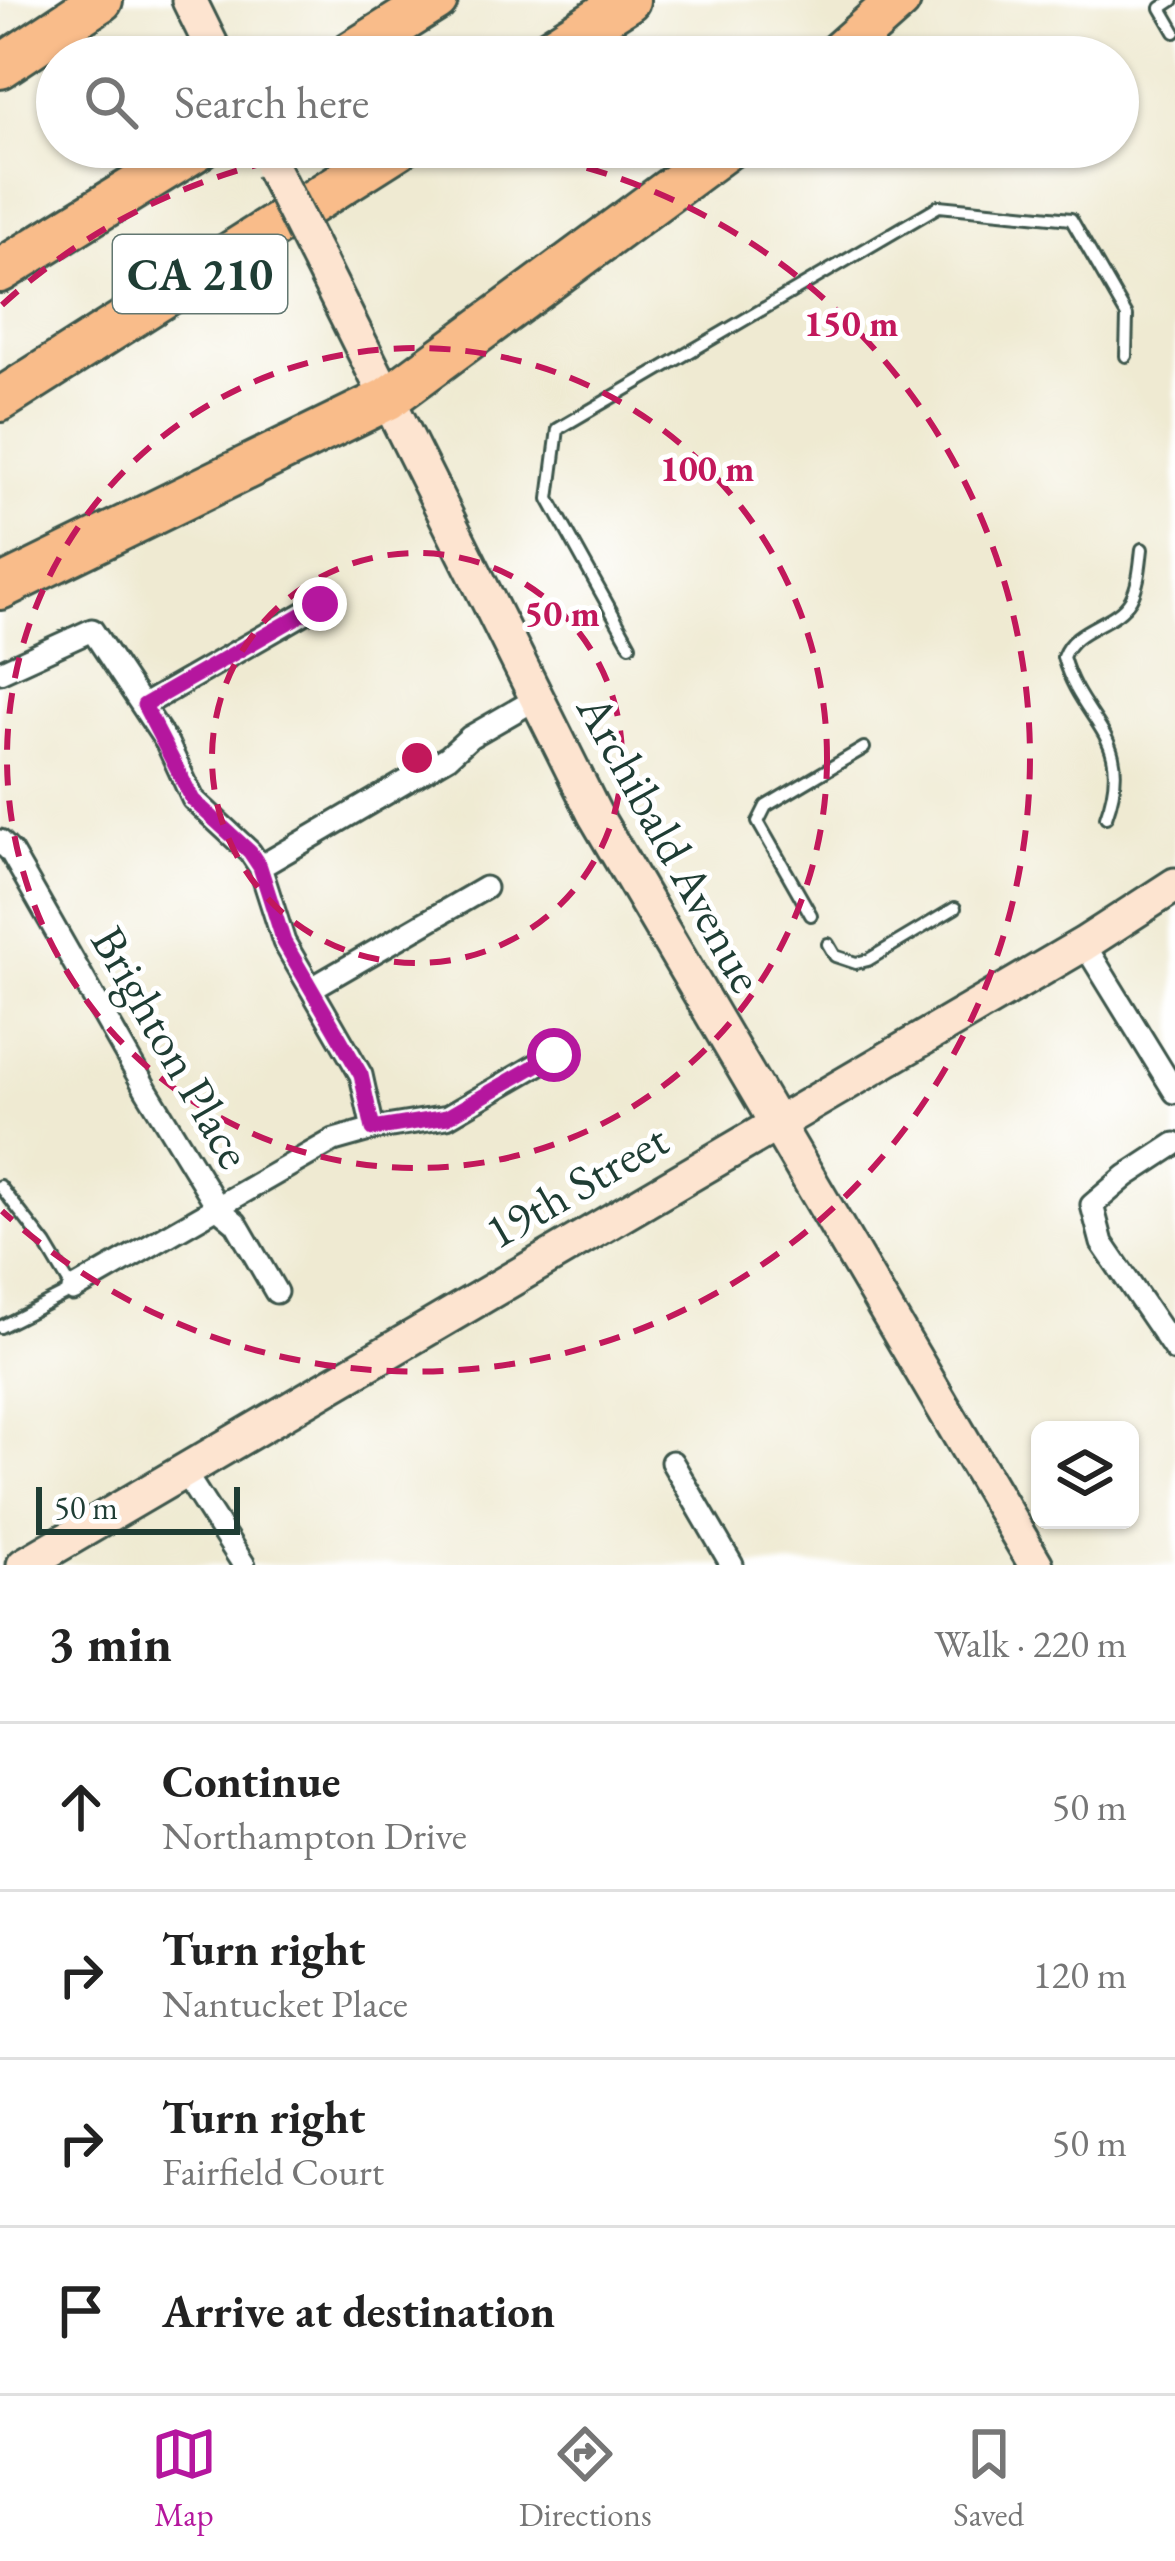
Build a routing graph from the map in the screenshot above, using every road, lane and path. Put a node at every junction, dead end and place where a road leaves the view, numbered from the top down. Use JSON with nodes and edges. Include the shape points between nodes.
{"nodes":[{"id":1,"x":101,"y":0,"type":"edge"},
{"id":2,"x":436,"y":0,"type":"edge"},
{"id":3,"x":628,"y":0,"type":"edge"},
{"id":4,"x":898,"y":0,"type":"edge"},
{"id":5,"x":1173,"y":0,"type":"edge"},
{"id":6,"x":190,"y":2,"type":"edge"},
{"id":7,"x":1175,"y":32,"type":"edge"},
{"id":8,"x":47,"y":36,"type":"edge"},
{"id":9,"x":207,"y":36,"type":"edge"},
{"id":10,"x":379,"y":36,"type":"edge"},
{"id":11,"x":572,"y":36,"type":"edge"},
{"id":12,"x":858,"y":36,"type":"edge"},
{"id":13,"x":36,"y":43,"type":"edge"},
{"id":14,"x":0,"y":67,"type":"edge"},
{"id":15,"x":166,"y":168,"type":"edge"},
{"id":16,"x":272,"y":168,"type":"edge"},
{"id":17,"x":366,"y":168,"type":"edge"},
{"id":18,"x":700,"y":168,"type":"edge"},
{"id":19,"x":0,"y":272,"type":"edge"},
{"id":20,"x":1126,"y":356,"type":"dead end"},
{"id":21,"x":387,"y":399,"type":"junction"},
{"id":22,"x":0,"y":400,"type":"edge"},
{"id":23,"x":1142,"y":549,"type":"dead end"},
{"id":24,"x":0,"y":588,"type":"edge"},
{"id":25,"x":320,"y":604,"type":"dead end"},
{"id":26,"x":630,"y":645,"type":"dead end"},
{"id":27,"x":0,"y":672,"type":"edge"},
{"id":28,"x":536,"y":699,"type":"junction"},
{"id":29,"x":144,"y":705,"type":"junction"},
{"id":30,"x":863,"y":748,"type":"dead end"},
{"id":31,"x":1106,"y":818,"type":"dead end"},
{"id":32,"x":0,"y":841,"type":"edge"},
{"id":33,"x":260,"y":867,"type":"junction"},
{"id":34,"x":1175,"y":885,"type":"edge"},
{"id":35,"x":485,"y":888,"type":"dead end"},
{"id":36,"x":955,"y":908,"type":"dead end"},
{"id":37,"x":811,"y":915,"type":"dead end"},
{"id":38,"x":828,"y":944,"type":"dead end"},
{"id":39,"x":1084,"y":944,"type":"junction"},
{"id":40,"x":312,"y":988,"type":"junction"},
{"id":41,"x":554,"y":1055,"type":"dead end"},
{"id":42,"x":1175,"y":1092,"type":"edge"},
{"id":43,"x":776,"y":1124,"type":"junction"},
{"id":44,"x":373,"y":1129,"type":"junction"},
{"id":45,"x":1175,"y":1144,"type":"edge"},
{"id":46,"x":0,"y":1186,"type":"edge"},
{"id":47,"x":218,"y":1209,"type":"junction"},
{"id":48,"x":73,"y":1290,"type":"junction"},
{"id":49,"x":276,"y":1292,"type":"dead end"},
{"id":50,"x":0,"y":1327,"type":"edge"},
{"id":51,"x":1175,"y":1350,"type":"edge"},
{"id":52,"x":672,"y":1462,"type":"dead end"},
{"id":53,"x":184,"y":1472,"type":"junction"},
{"id":54,"x":24,"y":1565,"type":"edge"},
{"id":55,"x":244,"y":1565,"type":"edge"},
{"id":56,"x":732,"y":1565,"type":"edge"},
{"id":57,"x":1036,"y":1565,"type":"edge"}],
"edges":[{"from":1,"to":8,"type":"highway"},
{"from":2,"to":10,"type":"highway"},
{"from":3,"to":11,"type":"highway"},
{"from":4,"to":12,"type":"highway"},
{"from":5,"to":7,"type":"lane","via":[[1161,8]]},
{"from":6,"to":9,"type":"main road"},
{"from":13,"to":14,"type":"highway"},
{"from":15,"to":19,"type":"highway","number":"CA 210"},
{"from":16,"to":21,"type":"main road","name":"Archibald Avenue","bridge":true},
{"from":17,"to":22,"type":"highway","number":"CA 210"},
{"from":18,"to":21,"type":"highway"},
{"from":20,"to":26,"type":"lane","via":[[1126,316],[1070,219],[939,206],[558,429],[549,499]]},
{"from":21,"to":24,"type":"highway"},
{"from":21,"to":28,"type":"main road","name":"Archibald Avenue"},
{"from":23,"to":31,"type":"lane","via":[[1127,605],[1076,638],[1063,657],[1115,754]]},
{"from":25,"to":29,"type":"street"},
{"from":27,"to":29,"type":"street","via":[[92,630]]},
{"from":28,"to":33,"type":"street"},
{"from":28,"to":43,"type":"main road","name":"Archibald Avenue"},
{"from":29,"to":33,"type":"street","via":[[193,800]]},
{"from":30,"to":37,"type":"lane","via":[[766,806],[758,822]]},
{"from":32,"to":47,"type":"street","name":"Brighton Place"},
{"from":33,"to":40,"type":"street","via":[[284,942]]},
{"from":34,"to":39,"type":"main road","name":"19th Street"},
{"from":35,"to":40,"type":"street"},
{"from":36,"to":38,"type":"lane","via":[[868,960],[835,956]]},
{"from":39,"to":42,"type":"street"},
{"from":39,"to":43,"type":"main road","name":"19th Street"},
{"from":40,"to":44,"type":"street","via":[[361,1075]]},
{"from":41,"to":44,"type":"street","via":[[447,1117]]},
{"from":43,"to":53,"type":"main road","name":"19th Street"},
{"from":43,"to":57,"type":"main road","name":"Archibald Avenue"},
{"from":44,"to":47,"type":"street","via":[[334,1140]]},
{"from":45,"to":51,"type":"street","via":[[1091,1205],[1102,1243]]},
{"from":46,"to":48,"type":"lane"},
{"from":47,"to":48,"type":"street"},
{"from":47,"to":49,"type":"street","name":"Brighton Place","via":[[236,1223]]},
{"from":48,"to":50,"type":"lane"},
{"from":52,"to":56,"type":"street"},
{"from":53,"to":54,"type":"main road","name":"19th Street"},
{"from":53,"to":55,"type":"street"}]}
